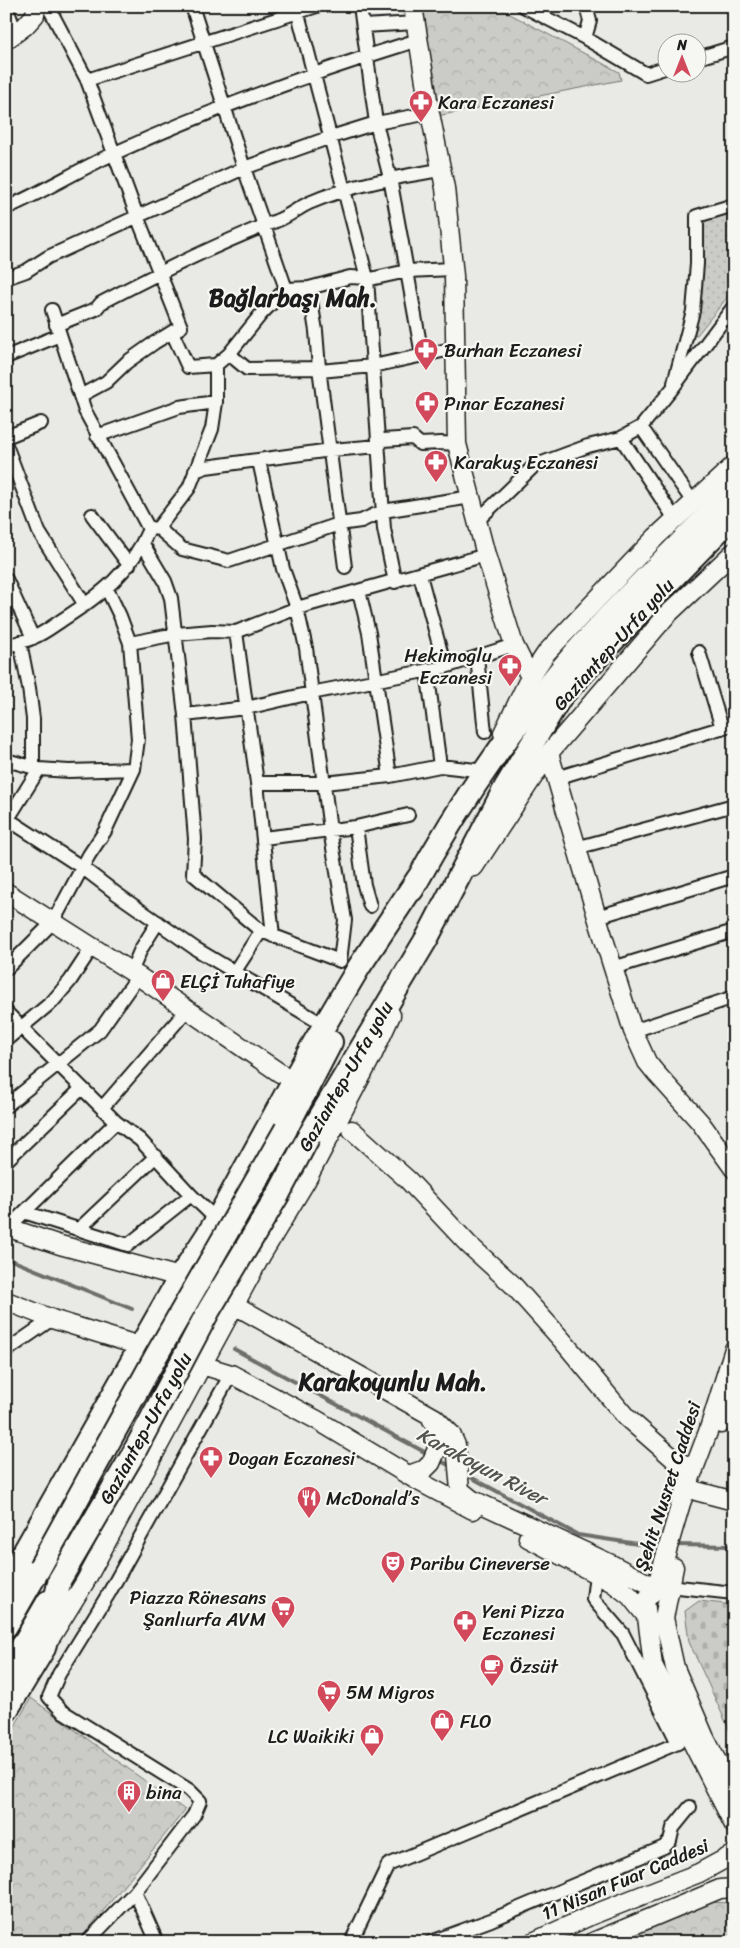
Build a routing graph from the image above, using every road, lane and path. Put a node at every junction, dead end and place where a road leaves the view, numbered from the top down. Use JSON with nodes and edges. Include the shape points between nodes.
{"nodes":[{"id":1,"x":6,"y":6,"type":"edge"},
{"id":2,"x":36,"y":6,"type":"edge"},
{"id":3,"x":48,"y":6,"type":"edge"},
{"id":4,"x":192,"y":6,"type":"edge"},
{"id":5,"x":317,"y":6,"type":"edge"},
{"id":6,"x":360,"y":6,"type":"edge"},
{"id":7,"x":586,"y":6,"type":"edge"},
{"id":8,"x":529,"y":8,"type":"edge"},
{"id":9,"x":297,"y":9,"type":"edge"},
{"id":10,"x":416,"y":23,"type":"edge"},
{"id":11,"x":363,"y":26,"type":"junction"},
{"id":12,"x":11,"y":36,"type":"edge"},
{"id":13,"x":585,"y":38,"type":"junction"},
{"id":14,"x":202,"y":42,"type":"junction"},
{"id":15,"x":734,"y":47,"type":"edge"},
{"id":16,"x":708,"y":55,"type":"edge"},
{"id":17,"x":367,"y":56,"type":"junction"},
{"id":18,"x":658,"y":70,"type":"edge"},
{"id":19,"x":314,"y":74,"type":"junction"},
{"id":20,"x":87,"y":80,"type":"junction"},
{"id":21,"x":225,"y":106,"type":"junction"},
{"id":22,"x":430,"y":113,"type":"junction"},
{"id":23,"x":376,"y":123,"type":"junction"},
{"id":24,"x":331,"y":137,"type":"junction"},
{"id":25,"x":114,"y":153,"type":"junction"},
{"id":26,"x":244,"y":168,"type":"junction"},
{"id":27,"x":441,"y":170,"type":"junction"},
{"id":28,"x":390,"y":178,"type":"junction"},
{"id":29,"x":343,"y":191,"type":"junction"},
{"id":30,"x":734,"y":205,"type":"edge"},
{"id":31,"x":6,"y":208,"type":"edge"},
{"id":32,"x":137,"y":216,"type":"junction"},
{"id":33,"x":263,"y":225,"type":"junction"},
{"id":34,"x":453,"y":269,"type":"junction"},
{"id":35,"x":407,"y":271,"type":"junction"},
{"id":36,"x":160,"y":272,"type":"junction"},
{"id":37,"x":6,"y":278,"type":"edge"},
{"id":38,"x":367,"y":279,"type":"junction"},
{"id":39,"x":309,"y":288,"type":"junction"},
{"id":40,"x":286,"y":289,"type":"junction"},
{"id":41,"x":734,"y":306,"type":"edge"},
{"id":42,"x":52,"y":310,"type":"dead end"},
{"id":43,"x":58,"y":330,"type":"junction"},
{"id":44,"x":172,"y":332,"type":"junction"},
{"id":45,"x":456,"y":348,"type":"junction"},
{"id":46,"x":230,"y":354,"type":"junction"},
{"id":47,"x":422,"y":355,"type":"junction"},
{"id":48,"x":6,"y":357,"type":"edge"},
{"id":49,"x":216,"y":365,"type":"junction"},
{"id":50,"x":373,"y":366,"type":"junction"},
{"id":51,"x":320,"y":370,"type":"junction"},
{"id":52,"x":672,"y":389,"type":"junction"},
{"id":53,"x":80,"y":396,"type":"junction"},
{"id":54,"x":216,"y":402,"type":"junction"},
{"id":55,"x":41,"y":423,"type":"dead end"},
{"id":56,"x":640,"y":427,"type":"junction"},
{"id":57,"x":97,"y":436,"type":"junction"},
{"id":58,"x":6,"y":438,"type":"edge"},
{"id":59,"x":620,"y":438,"type":"junction"},
{"id":60,"x":457,"y":444,"type":"junction"},
{"id":61,"x":6,"y":445,"type":"edge"},
{"id":62,"x":379,"y":446,"type":"junction"},
{"id":63,"x":330,"y":450,"type":"junction"},
{"id":64,"x":259,"y":461,"type":"junction"},
{"id":65,"x":734,"y":465,"type":"edge"},
{"id":66,"x":196,"y":471,"type":"junction"},
{"id":67,"x":734,"y":489,"type":"edge"},
{"id":68,"x":471,"y":497,"type":"junction"},
{"id":69,"x":693,"y":502,"type":"junction"},
{"id":70,"x":383,"y":510,"type":"junction"},
{"id":71,"x":92,"y":515,"type":"dead end"},
{"id":72,"x":734,"y":515,"type":"edge"},
{"id":73,"x":675,"y":519,"type":"junction"},
{"id":74,"x":477,"y":521,"type":"junction"},
{"id":75,"x":339,"y":524,"type":"junction"},
{"id":76,"x":154,"y":528,"type":"junction"},
{"id":77,"x":278,"y":543,"type":"junction"},
{"id":78,"x":143,"y":544,"type":"junction"},
{"id":79,"x":734,"y":552,"type":"edge"},
{"id":80,"x":486,"y":556,"type":"junction"},
{"id":81,"x":130,"y":565,"type":"junction"},
{"id":82,"x":345,"y":567,"type":"dead end"},
{"id":83,"x":420,"y":575,"type":"junction"},
{"id":84,"x":6,"y":579,"type":"edge"},
{"id":85,"x":395,"y":582,"type":"junction"},
{"id":86,"x":106,"y":589,"type":"junction"},
{"id":87,"x":359,"y":591,"type":"junction"},
{"id":88,"x":85,"y":605,"type":"junction"},
{"id":89,"x":296,"y":608,"type":"junction"},
{"id":90,"x":236,"y":632,"type":"junction"},
{"id":91,"x":176,"y":634,"type":"junction"},
{"id":92,"x":33,"y":638,"type":"junction"},
{"id":93,"x":20,"y":642,"type":"junction"},
{"id":94,"x":130,"y":643,"type":"junction"},
{"id":95,"x":514,"y":645,"type":"junction"},
{"id":96,"x":6,"y":646,"type":"edge"},
{"id":97,"x":699,"y":652,"type":"dead end"},
{"id":98,"x":477,"y":658,"type":"junction"},
{"id":99,"x":445,"y":667,"type":"junction"},
{"id":100,"x":428,"y":670,"type":"junction"},
{"id":101,"x":530,"y":677,"type":"junction"},
{"id":102,"x":375,"y":680,"type":"junction"},
{"id":103,"x":312,"y":693,"type":"junction"},
{"id":104,"x":246,"y":708,"type":"junction"},
{"id":105,"x":185,"y":715,"type":"junction"},
{"id":106,"x":728,"y":726,"type":"edge"},
{"id":107,"x":485,"y":732,"type":"dead end"},
{"id":108,"x":549,"y":753,"type":"junction"},
{"id":109,"x":6,"y":760,"type":"edge"},
{"id":110,"x":440,"y":766,"type":"junction"},
{"id":111,"x":36,"y":768,"type":"junction"},
{"id":112,"x":134,"y":769,"type":"junction"},
{"id":113,"x":485,"y":771,"type":"junction"},
{"id":114,"x":390,"y":776,"type":"junction"},
{"id":115,"x":556,"y":778,"type":"junction"},
{"id":116,"x":257,"y":783,"type":"junction"},
{"id":117,"x":324,"y":783,"type":"junction"},
{"id":118,"x":734,"y":805,"type":"edge"},
{"id":119,"x":408,"y":815,"type":"dead end"},
{"id":120,"x":7,"y":820,"type":"edge"},
{"id":121,"x":356,"y":827,"type":"junction"},
{"id":122,"x":330,"y":830,"type":"junction"},
{"id":123,"x":263,"y":838,"type":"junction"},
{"id":124,"x":576,"y":848,"type":"junction"},
{"id":125,"x":83,"y":868,"type":"junction"},
{"id":126,"x":734,"y":876,"type":"edge"},
{"id":127,"x":419,"y":877,"type":"junction"},
{"id":128,"x":6,"y":892,"type":"edge"},
{"id":129,"x":370,"y":906,"type":"dead end"},
{"id":130,"x":597,"y":917,"type":"junction"},
{"id":131,"x":53,"y":922,"type":"junction"},
{"id":132,"x":158,"y":922,"type":"junction"},
{"id":133,"x":734,"y":931,"type":"edge"},
{"id":134,"x":267,"y":933,"type":"junction"},
{"id":135,"x":427,"y":938,"type":"junction"},
{"id":136,"x":93,"y":946,"type":"junction"},
{"id":137,"x":613,"y":968,"type":"junction"},
{"id":138,"x":6,"y":969,"type":"edge"},
{"id":139,"x":235,"y":971,"type":"junction"},
{"id":140,"x":135,"y":974,"type":"junction"},
{"id":141,"x":734,"y":997,"type":"edge"},
{"id":142,"x":187,"y":1010,"type":"junction"},
{"id":143,"x":6,"y":1012,"type":"edge"},
{"id":144,"x":324,"y":1025,"type":"junction"},
{"id":145,"x":23,"y":1028,"type":"junction"},
{"id":146,"x":633,"y":1031,"type":"junction"},
{"id":147,"x":6,"y":1040,"type":"edge"},
{"id":148,"x":58,"y":1063,"type":"junction"},
{"id":149,"x":280,"y":1074,"type":"dead end"},
{"id":150,"x":82,"y":1088,"type":"junction"},
{"id":151,"x":6,"y":1106,"type":"edge"},
{"id":152,"x":102,"y":1108,"type":"junction"},
{"id":153,"x":116,"y":1122,"type":"junction"},
{"id":154,"x":352,"y":1130,"type":"dead end"},
{"id":155,"x":156,"y":1156,"type":"junction"},
{"id":156,"x":6,"y":1161,"type":"edge"},
{"id":157,"x":734,"y":1168,"type":"edge"},
{"id":158,"x":191,"y":1195,"type":"junction"},
{"id":159,"x":24,"y":1212,"type":"junction"},
{"id":160,"x":217,"y":1220,"type":"junction"},
{"id":161,"x":7,"y":1227,"type":"edge"},
{"id":162,"x":78,"y":1230,"type":"junction"},
{"id":163,"x":180,"y":1277,"type":"junction"},
{"id":164,"x":6,"y":1301,"type":"edge"},
{"id":165,"x":235,"y":1304,"type":"junction"},
{"id":166,"x":52,"y":1319,"type":"junction"},
{"id":167,"x":140,"y":1345,"type":"junction"},
{"id":168,"x":734,"y":1349,"type":"edge"},
{"id":169,"x":6,"y":1351,"type":"edge"},
{"id":170,"x":202,"y":1366,"type":"junction"},
{"id":171,"x":231,"y":1374,"type":"junction"},
{"id":172,"x":734,"y":1393,"type":"edge"},
{"id":173,"x":427,"y":1412,"type":"junction"},
{"id":174,"x":694,"y":1470,"type":"junction"},
{"id":175,"x":409,"y":1476,"type":"junction"},
{"id":176,"x":690,"y":1497,"type":"junction"},
{"id":177,"x":734,"y":1501,"type":"edge"},
{"id":178,"x":40,"y":1567,"type":"junction"},
{"id":179,"x":596,"y":1574,"type":"junction"},
{"id":180,"x":60,"y":1579,"type":"junction"},
{"id":181,"x":664,"y":1581,"type":"junction"},
{"id":182,"x":6,"y":1584,"type":"edge"},
{"id":183,"x":734,"y":1593,"type":"edge"},
{"id":184,"x":6,"y":1603,"type":"edge"},
{"id":185,"x":647,"y":1617,"type":"junction"},
{"id":186,"x":6,"y":1626,"type":"edge"},
{"id":187,"x":44,"y":1648,"type":"junction"},
{"id":188,"x":6,"y":1674,"type":"edge"},
{"id":189,"x":6,"y":1711,"type":"edge"},
{"id":190,"x":734,"y":1794,"type":"edge"},
{"id":191,"x":690,"y":1807,"type":"dead end"},
{"id":192,"x":734,"y":1826,"type":"edge"},
{"id":193,"x":734,"y":1854,"type":"edge"},
{"id":194,"x":734,"y":1888,"type":"edge"},
{"id":195,"x":135,"y":1892,"type":"junction"},
{"id":196,"x":87,"y":1942,"type":"edge"},
{"id":197,"x":157,"y":1942,"type":"edge"},
{"id":198,"x":351,"y":1942,"type":"edge"},
{"id":199,"x":431,"y":1942,"type":"edge"},
{"id":200,"x":533,"y":1942,"type":"edge"},
{"id":201,"x":594,"y":1942,"type":"edge"}],
"edges":[{"from":1,"to":12,"type":"street"},
{"from":2,"to":12,"type":"main road","via":[[35,15]]},
{"from":3,"to":20,"type":"street"},
{"from":4,"to":14,"type":"street"},
{"from":5,"to":9,"type":"street"},
{"from":6,"to":11,"type":"street"},
{"from":7,"to":13,"type":"street","via":[[590,21]]},
{"from":8,"to":13,"type":"street"},
{"from":9,"to":14,"type":"street"},
{"from":9,"to":19,"type":"street"},
{"from":10,"to":11,"type":"street"},
{"from":10,"to":17,"type":"street"},
{"from":10,"to":22,"type":"main road"},
{"from":11,"to":17,"type":"street"},
{"from":13,"to":18,"type":"street","via":[[646,74]]},
{"from":14,"to":20,"type":"street"},
{"from":14,"to":21,"type":"street"},
{"from":15,"to":16,"type":"street"},
{"from":17,"to":19,"type":"street"},
{"from":17,"to":23,"type":"street"},
{"from":19,"to":21,"type":"street"},
{"from":19,"to":24,"type":"street"},
{"from":20,"to":25,"type":"street"},
{"from":21,"to":25,"type":"street"},
{"from":21,"to":26,"type":"street"},
{"from":22,"to":23,"type":"street"},
{"from":22,"to":27,"type":"main road"},
{"from":23,"to":24,"type":"street"},
{"from":23,"to":28,"type":"street"},
{"from":24,"to":26,"type":"street"},
{"from":24,"to":29,"type":"street"},
{"from":25,"to":31,"type":"street"},
{"from":25,"to":32,"type":"street"},
{"from":26,"to":32,"type":"street"},
{"from":26,"to":33,"type":"street"},
{"from":27,"to":28,"type":"street"},
{"from":27,"to":34,"type":"main road"},
{"from":28,"to":29,"type":"street"},
{"from":28,"to":35,"type":"street"},
{"from":29,"to":33,"type":"street"},
{"from":29,"to":38,"type":"street"},
{"from":30,"to":52,"type":"street","via":[[697,216],[693,311]]},
{"from":32,"to":36,"type":"street"},
{"from":32,"to":37,"type":"street"},
{"from":33,"to":36,"type":"street"},
{"from":33,"to":40,"type":"street"},
{"from":34,"to":35,"type":"street"},
{"from":34,"to":45,"type":"main road"},
{"from":35,"to":38,"type":"street"},
{"from":35,"to":47,"type":"street"},
{"from":36,"to":43,"type":"street"},
{"from":36,"to":44,"type":"street","via":[[181,327]]},
{"from":38,"to":39,"type":"street","via":[[350,277]]},
{"from":38,"to":50,"type":"street"},
{"from":39,"to":40,"type":"street"},
{"from":39,"to":51,"type":"street"},
{"from":40,"to":46,"type":"street","via":[[262,313]]},
{"from":41,"to":52,"type":"street"},
{"from":42,"to":43,"type":"street"},
{"from":43,"to":48,"type":"street"},
{"from":43,"to":53,"type":"street"},
{"from":44,"to":49,"type":"street","via":[[188,367]]},
{"from":44,"to":53,"type":"street","via":[[127,362],[106,382]]},
{"from":45,"to":47,"type":"street"},
{"from":45,"to":60,"type":"main road"},
{"from":46,"to":49,"type":"street"},
{"from":46,"to":51,"type":"street","via":[[247,369]]},
{"from":47,"to":50,"type":"street"},
{"from":49,"to":54,"type":"street"},
{"from":50,"to":51,"type":"street"},
{"from":50,"to":62,"type":"street"},
{"from":51,"to":63,"type":"street"},
{"from":52,"to":56,"type":"street"},
{"from":53,"to":57,"type":"street"},
{"from":54,"to":57,"type":"street","via":[[179,408]]},
{"from":54,"to":66,"type":"street","via":[[212,428]]},
{"from":55,"to":58,"type":"street"},
{"from":56,"to":59,"type":"street"},
{"from":56,"to":69,"type":"street"},
{"from":57,"to":76,"type":"street"},
{"from":59,"to":73,"type":"street"},
{"from":59,"to":74,"type":"street","via":[[534,466]]},
{"from":60,"to":62,"type":"street","via":[[420,444],[413,438],[383,440]]},
{"from":60,"to":68,"type":"main road"},
{"from":61,"to":88,"type":"street","via":[[39,532]]},
{"from":62,"to":63,"type":"street"},
{"from":62,"to":70,"type":"street"},
{"from":63,"to":64,"type":"street"},
{"from":63,"to":75,"type":"street"},
{"from":64,"to":66,"type":"street"},
{"from":64,"to":77,"type":"street"},
{"from":65,"to":69,"type":"main road"},
{"from":66,"to":76,"type":"street","via":[[189,488]]},
{"from":67,"to":113,"type":"highway","name":"Gaziantep-Urfa yolu","via":[[564,666]]},
{"from":68,"to":70,"type":"street"},
{"from":68,"to":74,"type":"main road"},
{"from":69,"to":73,"type":"main road"},
{"from":70,"to":75,"type":"street","via":[[360,521]]},
{"from":70,"to":85,"type":"street"},
{"from":71,"to":81,"type":"street"},
{"from":72,"to":135,"type":"highway","name":"Gaziantep-Urfa yolu","via":[[561,696],[505,788]]},
{"from":73,"to":101,"type":"main road","via":[[548,652]]},
{"from":74,"to":80,"type":"main road"},
{"from":75,"to":77,"type":"street"},
{"from":75,"to":82,"type":"street"},
{"from":76,"to":77,"type":"street","via":[[182,549],[229,561]]},
{"from":76,"to":78,"type":"street"},
{"from":77,"to":89,"type":"street"},
{"from":78,"to":81,"type":"street"},
{"from":78,"to":91,"type":"street","via":[[165,581]]},
{"from":79,"to":108,"type":"main road","via":[[666,615]]},
{"from":80,"to":83,"type":"street"},
{"from":80,"to":95,"type":"main road"},
{"from":81,"to":86,"type":"street"},
{"from":83,"to":85,"type":"street"},
{"from":83,"to":99,"type":"street"},
{"from":84,"to":92,"type":"street"},
{"from":85,"to":87,"type":"street"},
{"from":86,"to":88,"type":"street"},
{"from":86,"to":94,"type":"street"},
{"from":87,"to":89,"type":"street"},
{"from":87,"to":102,"type":"street"},
{"from":88,"to":92,"type":"street"},
{"from":89,"to":90,"type":"street"},
{"from":89,"to":103,"type":"street"},
{"from":90,"to":91,"type":"street"},
{"from":90,"to":104,"type":"street"},
{"from":91,"to":94,"type":"street"},
{"from":91,"to":105,"type":"street"},
{"from":92,"to":93,"type":"street"},
{"from":93,"to":96,"type":"street"},
{"from":93,"to":111,"type":"street","via":[[33,719]]},
{"from":94,"to":112,"type":"street","via":[[138,739]]},
{"from":95,"to":98,"type":"street"},
{"from":95,"to":101,"type":"main road"},
{"from":97,"to":106,"type":"street"},
{"from":98,"to":99,"type":"street"},
{"from":98,"to":107,"type":"street"},
{"from":99,"to":100,"type":"street"},
{"from":100,"to":102,"type":"street"},
{"from":100,"to":110,"type":"street"},
{"from":101,"to":113,"type":"main road"},
{"from":102,"to":103,"type":"street"},
{"from":102,"to":114,"type":"street"},
{"from":103,"to":104,"type":"street"},
{"from":103,"to":117,"type":"street"},
{"from":104,"to":105,"type":"street"},
{"from":104,"to":116,"type":"street"},
{"from":105,"to":134,"type":"street","via":[[195,839],[193,874]]},
{"from":106,"to":115,"type":"street"},
{"from":108,"to":115,"type":"main road"},
{"from":108,"to":135,"type":"main road"},
{"from":109,"to":111,"type":"street"},
{"from":110,"to":113,"type":"street"},
{"from":110,"to":114,"type":"street"},
{"from":111,"to":112,"type":"street"},
{"from":111,"to":120,"type":"street"},
{"from":112,"to":125,"type":"street","via":[[105,831]]},
{"from":113,"to":127,"type":"highway","name":"Gaziantep-Urfa yolu"},
{"from":114,"to":117,"type":"street"},
{"from":115,"to":124,"type":"main road"},
{"from":116,"to":117,"type":"street"},
{"from":116,"to":123,"type":"street"},
{"from":117,"to":122,"type":"street"},
{"from":118,"to":124,"type":"street"},
{"from":119,"to":121,"type":"street"},
{"from":120,"to":125,"type":"street"},
{"from":121,"to":122,"type":"street"},
{"from":121,"to":129,"type":"street"},
{"from":122,"to":123,"type":"street"},
{"from":122,"to":134,"type":"street","via":[[345,920],[340,961]]},
{"from":123,"to":134,"type":"street"},
{"from":124,"to":130,"type":"main road"},
{"from":125,"to":131,"type":"street"},
{"from":125,"to":132,"type":"street"},
{"from":126,"to":130,"type":"street"},
{"from":127,"to":144,"type":"highway"},
{"from":127,"to":178,"type":"highway","name":"Gaziantep-Urfa yolu","bridge":true,"via":[[286,1129]]},
{"from":128,"to":131,"type":"main road"},
{"from":130,"to":137,"type":"main road"},
{"from":131,"to":136,"type":"main road"},
{"from":131,"to":138,"type":"street"},
{"from":132,"to":139,"type":"street"},
{"from":132,"to":140,"type":"street","via":[[141,949]]},
{"from":133,"to":137,"type":"street"},
{"from":134,"to":139,"type":"street"},
{"from":135,"to":165,"type":"main road","via":[[352,1096]]},
{"from":135,"to":180,"type":"highway","name":"Gaziantep-Urfa yolu","bridge":true,"via":[[209,1310],[132,1456]]},
{"from":136,"to":140,"type":"main road"},
{"from":136,"to":145,"type":"street","via":[[53,1001]]},
{"from":137,"to":146,"type":"main road"},
{"from":139,"to":144,"type":"street"},
{"from":140,"to":142,"type":"main road"},
{"from":140,"to":148,"type":"street","via":[[100,1030]]},
{"from":141,"to":146,"type":"street"},
{"from":142,"to":149,"type":"main road"},
{"from":142,"to":152,"type":"street"},
{"from":143,"to":145,"type":"street"},
{"from":144,"to":160,"type":"highway"},
{"from":145,"to":147,"type":"street"},
{"from":145,"to":148,"type":"street"},
{"from":146,"to":157,"type":"main road","via":[[654,1072],[700,1122]]},
{"from":148,"to":150,"type":"street"},
{"from":148,"to":151,"type":"street"},
{"from":150,"to":152,"type":"street"},
{"from":150,"to":156,"type":"street"},
{"from":152,"to":153,"type":"street"},
{"from":153,"to":155,"type":"street"},
{"from":153,"to":159,"type":"street"},
{"from":154,"to":174,"type":"main road","via":[[408,1180],[468,1244],[512,1284],[626,1416],[674,1459]]},
{"from":155,"to":158,"type":"street"},
{"from":155,"to":162,"type":"street"},
{"from":158,"to":160,"type":"street"},
{"from":158,"to":162,"type":"street","via":[[128,1245]]},
{"from":159,"to":161,"type":"street"},
{"from":159,"to":162,"type":"street"},
{"from":160,"to":163,"type":"highway"},
{"from":161,"to":163,"type":"main road","via":[[60,1245]]},
{"from":163,"to":165,"type":"main road"},
{"from":163,"to":167,"type":"highway"},
{"from":164,"to":166,"type":"main road"},
{"from":165,"to":170,"type":"main road"},
{"from":165,"to":173,"type":"main road"},
{"from":166,"to":167,"type":"main road"},
{"from":166,"to":169,"type":"street"},
{"from":167,"to":170,"type":"main road"},
{"from":167,"to":182,"type":"highway"},
{"from":168,"to":174,"type":"main road","name":"Şehit Nusret Caddesi"},
{"from":170,"to":171,"type":"main road"},
{"from":170,"to":187,"type":"main road","via":[[85,1582]]},
{"from":171,"to":175,"type":"main road","via":[[317,1420]]},
{"from":171,"to":195,"type":"street","via":[[109,1593],[59,1674],[49,1697],[62,1712],[189,1790],[200,1802],[194,1815]]},
{"from":172,"to":176,"type":"main road","name":"Şehit Nusret Caddesi"},
{"from":173,"to":175,"type":"main road","via":[[437,1428],[437,1449],[425,1469]]},
{"from":173,"to":181,"type":"main road","via":[[451,1434],[456,1445],[460,1490],[471,1499],[610,1564]]},
{"from":174,"to":176,"type":"main road","name":"Şehit Nusret Caddesi"},
{"from":175,"to":179,"type":"main road"},
{"from":176,"to":177,"type":"main road"},
{"from":176,"to":181,"type":"main road","name":"Şehit Nusret Caddesi"},
{"from":178,"to":184,"type":"highway"},
{"from":178,"to":186,"type":"highway","name":"Gaziantep-Urfa yolu"},
{"from":179,"to":185,"type":"main road","via":[[613,1582],[630,1596]]},
{"from":179,"to":198,"type":"street","via":[[593,1599],[623,1634],[678,1743],[388,1865]]},
{"from":180,"to":187,"type":"highway"},
{"from":180,"to":188,"type":"highway","name":"Gaziantep-Urfa yolu"},
{"from":181,"to":183,"type":"street"},
{"from":181,"to":185,"type":"main road","name":"Şehit Nusret Caddesi","via":[[645,1601]]},
{"from":181,"to":190,"type":"main road","name":"Şehit Nusret Caddesi","via":[[664,1618],[675,1668],[705,1738]]},
{"from":185,"to":192,"type":"main road","name":"Şehit Nusret Caddesi","via":[[653,1665]]},
{"from":187,"to":189,"type":"highway"},
{"from":191,"to":199,"type":"street","via":[[673,1828],[670,1841],[664,1847]]},
{"from":193,"to":200,"type":"main road","name":"11 Nisan Fuar Caddesi","via":[[699,1873],[592,1914]]},
{"from":194,"to":201,"type":"main road","via":[[720,1889]]},
{"from":195,"to":196,"type":"street"},
{"from":195,"to":197,"type":"street"}]}
